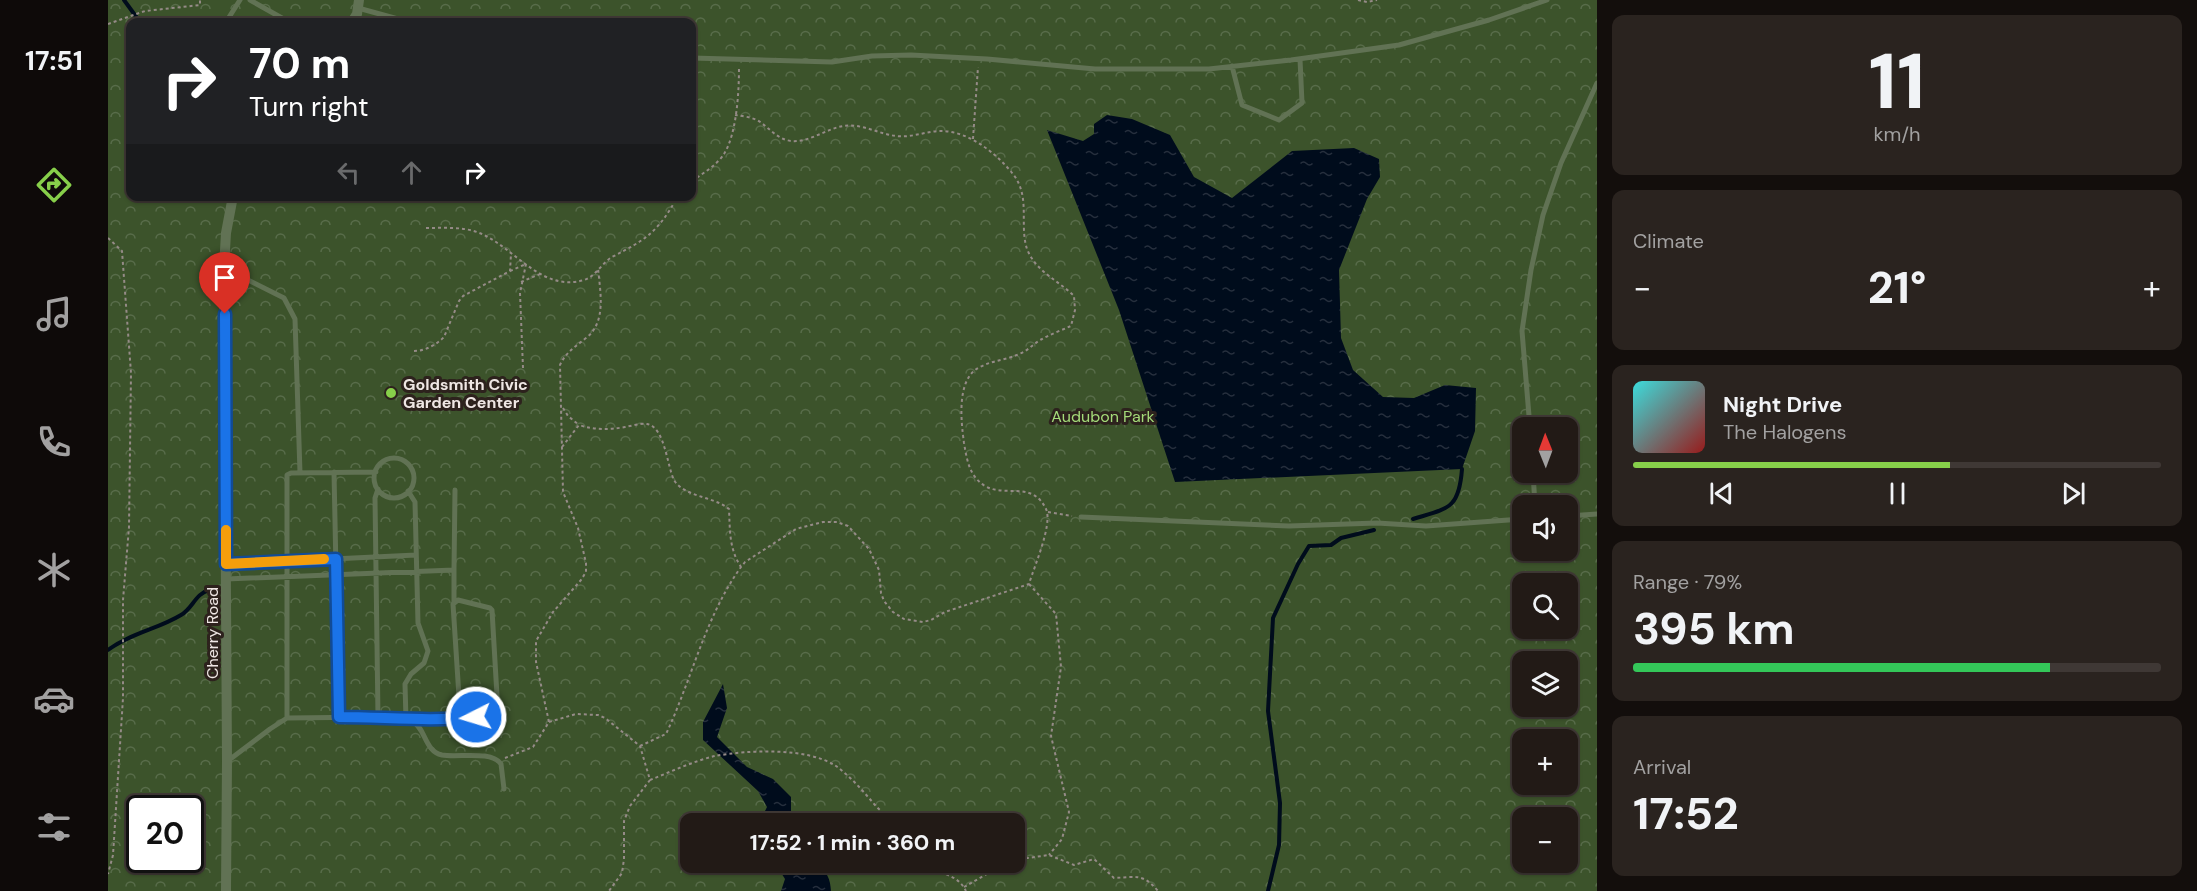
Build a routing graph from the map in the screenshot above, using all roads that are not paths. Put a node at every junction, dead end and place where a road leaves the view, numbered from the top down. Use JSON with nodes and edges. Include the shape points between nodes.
{"nodes":[{"id":1,"x":240,"y":0,"type":"edge"},
{"id":2,"x":250,"y":0,"type":"edge"},
{"id":3,"x":1547,"y":0,"type":"edge"},
{"id":4,"x":358,"y":4,"type":"edge"},
{"id":5,"x":229,"y":18,"type":"edge"},
{"id":6,"x":282,"y":18,"type":"edge"},
{"id":7,"x":398,"y":18,"type":"edge"},
{"id":8,"x":696,"y":58,"type":"edge"},
{"id":9,"x":1300,"y":59,"type":"junction"},
{"id":10,"x":1232,"y":66,"type":"junction"},
{"id":11,"x":1597,"y":83,"type":"edge"},
{"id":12,"x":232,"y":201,"type":"edge"},
{"id":13,"x":224,"y":268,"type":"junction"},
{"id":14,"x":1529,"y":417,"type":"edge"},
{"id":15,"x":334,"y":472,"type":"junction"},
{"id":16,"x":376,"y":472,"type":"junction"},
{"id":17,"x":300,"y":473,"type":"junction"},
{"id":18,"x":378,"y":489,"type":"junction"},
{"id":19,"x":455,"y":490,"type":"dead end"},
{"id":20,"x":408,"y":491,"type":"junction"},
{"id":21,"x":1597,"y":514,"type":"edge"},
{"id":22,"x":1578,"y":515,"type":"edge"},
{"id":23,"x":1081,"y":517,"type":"road end"},
{"id":24,"x":1512,"y":520,"type":"edge"},
{"id":25,"x":416,"y":555,"type":"junction"},
{"id":26,"x":376,"y":557,"type":"junction"},
{"id":27,"x":336,"y":559,"type":"junction"},
{"id":28,"x":286,"y":561,"type":"junction"},
{"id":29,"x":226,"y":564,"type":"junction"},
{"id":30,"x":454,"y":570,"type":"junction"},
{"id":31,"x":417,"y":571,"type":"junction"},
{"id":32,"x":377,"y":572,"type":"junction"},
{"id":33,"x":337,"y":574,"type":"junction"},
{"id":34,"x":286,"y":576,"type":"junction"},
{"id":35,"x":226,"y":579,"type":"junction"},
{"id":36,"x":454,"y":602,"type":"junction"},
{"id":37,"x":339,"y":717,"type":"junction"},
{"id":38,"x":378,"y":717,"type":"junction"},
{"id":39,"x":287,"y":718,"type":"junction"},
{"id":40,"x":458,"y":719,"type":"junction"},
{"id":41,"x":409,"y":720,"type":"junction"},
{"id":42,"x":227,"y":761,"type":"junction"},
{"id":43,"x":504,"y":789,"type":"dead end"},
{"id":44,"x":226,"y":891,"type":"edge"}],
"edges":[{"from":1,"to":5,"type":"lane"},
{"from":2,"to":6,"type":"lane"},
{"from":3,"to":9,"type":"lane","via":[[1399,45]]},
{"from":4,"to":7,"type":"lane"},
{"from":8,"to":10,"type":"lane","via":[[832,62],[911,55],[1095,69]]},
{"from":9,"to":10,"type":"lane"},
{"from":9,"to":10,"type":"lane","via":[[1302,103],[1279,120],[1242,105]]},
{"from":11,"to":14,"type":"lane","via":[[1561,163],[1543,215],[1531,270],[1522,331]]},
{"from":12,"to":13,"type":"street","name":"Cherry Road"},
{"from":13,"to":17,"type":"lane","via":[[284,298],[296,319]]},
{"from":13,"to":29,"type":"street","name":"Cherry Road"},
{"from":15,"to":16,"type":"lane"},
{"from":15,"to":17,"type":"lane"},
{"from":15,"to":27,"type":"lane"},
{"from":16,"to":18,"type":"lane"},
{"from":16,"to":20,"type":"lane","via":[[386,460],[405,462],[414,479]]},
{"from":17,"to":28,"type":"lane","via":[[291,473],[286,478]]},
{"from":18,"to":20,"type":"lane","via":[[393,498]]},
{"from":18,"to":26,"type":"lane"},
{"from":19,"to":30,"type":"lane"},
{"from":20,"to":25,"type":"lane","via":[[415,502]]},
{"from":21,"to":22,"type":"lane"},
{"from":23,"to":24,"type":"lane","via":[[1288,526],[1426,526]]},
{"from":25,"to":26,"type":"lane"},
{"from":25,"to":31,"type":"lane"},
{"from":26,"to":27,"type":"lane"},
{"from":26,"to":32,"type":"lane"},
{"from":27,"to":28,"type":"lane"},
{"from":27,"to":33,"type":"lane"},
{"from":28,"to":29,"type":"lane"},
{"from":28,"to":34,"type":"lane"},
{"from":29,"to":35,"type":"street","name":"Cherry Road"},
{"from":30,"to":31,"type":"lane"},
{"from":30,"to":36,"type":"lane"},
{"from":31,"to":32,"type":"lane"},
{"from":31,"to":41,"type":"lane","via":[[418,622],[428,651],[424,663],[405,684]]},
{"from":32,"to":33,"type":"lane"},
{"from":32,"to":38,"type":"lane"},
{"from":33,"to":34,"type":"lane"},
{"from":33,"to":37,"type":"lane"},
{"from":34,"to":35,"type":"lane"},
{"from":34,"to":39,"type":"lane"},
{"from":35,"to":42,"type":"street","name":"Cherry Road"},
{"from":36,"to":40,"type":"lane"},
{"from":36,"to":40,"type":"lane","via":[[492,610],[499,710],[495,714]]},
{"from":37,"to":38,"type":"lane"},
{"from":37,"to":39,"type":"lane"},
{"from":38,"to":41,"type":"lane"},
{"from":39,"to":42,"type":"lane"},
{"from":40,"to":41,"type":"lane"},
{"from":41,"to":43,"type":"lane","via":[[417,723],[432,750],[440,755],[492,756],[498,760]]},
{"from":42,"to":44,"type":"street","name":"Cherry Road"}]}
